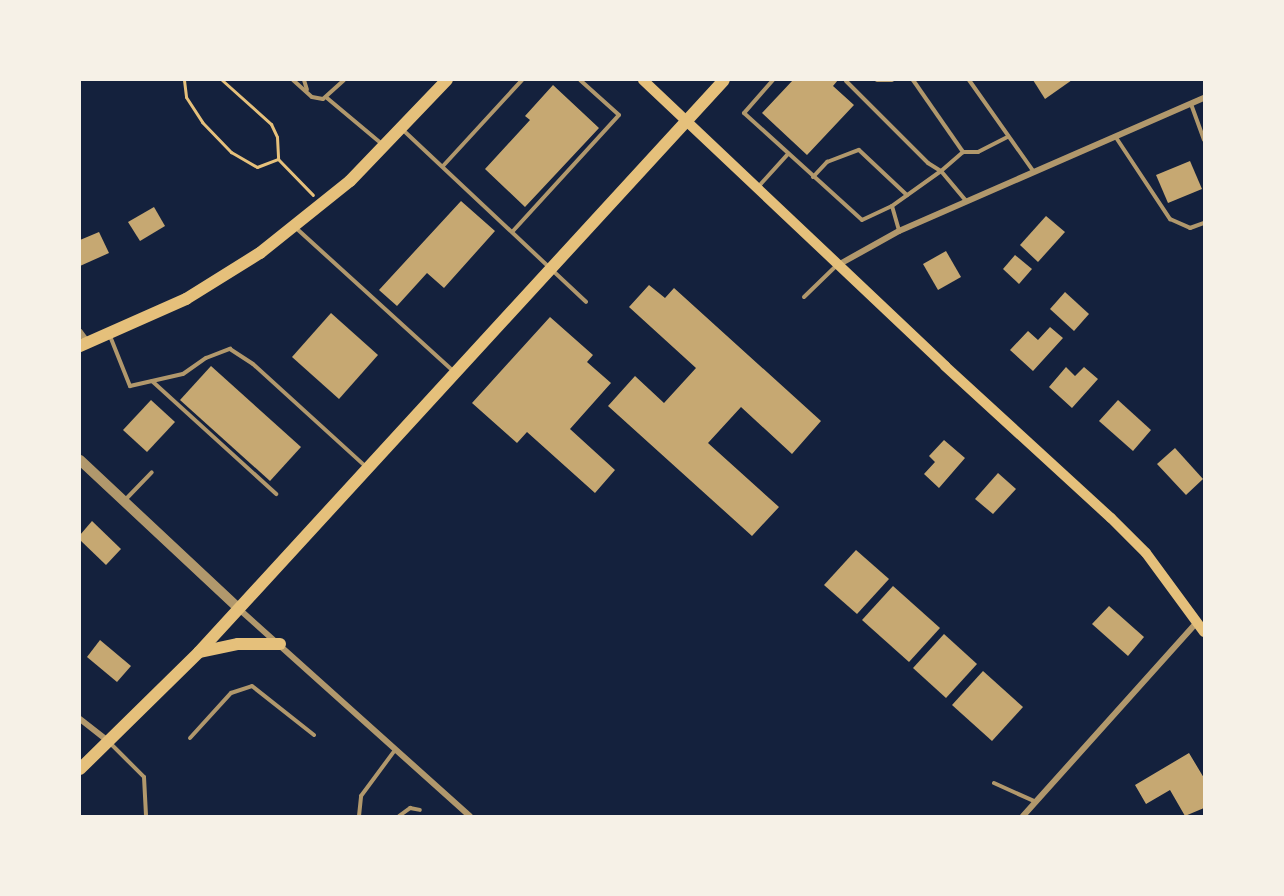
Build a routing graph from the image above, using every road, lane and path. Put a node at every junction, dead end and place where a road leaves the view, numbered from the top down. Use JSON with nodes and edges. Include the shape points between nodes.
{"nodes":[{"id":1,"x":184,"y":80,"type":"edge"},
{"id":2,"x":222,"y":80,"type":"edge"},
{"id":3,"x":293,"y":80,"type":"edge"},
{"id":4,"x":304,"y":80,"type":"edge"},
{"id":5,"x":344,"y":80,"type":"edge"},
{"id":6,"x":447,"y":80,"type":"edge"},
{"id":7,"x":522,"y":80,"type":"edge"},
{"id":8,"x":580,"y":80,"type":"edge"},
{"id":9,"x":643,"y":80,"type":"edge"},
{"id":10,"x":724,"y":80,"type":"edge"},
{"id":11,"x":773,"y":80,"type":"edge"},
{"id":12,"x":877,"y":80,"type":"edge"},
{"id":13,"x":892,"y":80,"type":"edge"},
{"id":14,"x":914,"y":80,"type":"edge"},
{"id":15,"x":969,"y":80,"type":"edge"},
{"id":16,"x":846,"y":81,"type":"edge"},
{"id":17,"x":307,"y":92,"type":"junction"},
{"id":18,"x":327,"y":98,"type":"junction"},
{"id":19,"x":1204,"y":98,"type":"edge"},
{"id":20,"x":1190,"y":104,"type":"junction"},
{"id":21,"x":686,"y":122,"type":"junction"},
{"id":22,"x":401,"y":129,"type":"junction"},
{"id":23,"x":1115,"y":136,"type":"junction"},
{"id":24,"x":1007,"y":137,"type":"junction"},
{"id":25,"x":1204,"y":140,"type":"edge"},
{"id":26,"x":383,"y":146,"type":"junction"},
{"id":27,"x":963,"y":152,"type":"junction"},
{"id":28,"x":788,"y":154,"type":"junction"},
{"id":29,"x":278,"y":159,"type":"junction"},
{"id":30,"x":443,"y":166,"type":"junction"},
{"id":31,"x":941,"y":171,"type":"junction"},
{"id":32,"x":1034,"y":172,"type":"junction"},
{"id":33,"x":813,"y":177,"type":"junction"},
{"id":34,"x":758,"y":187,"type":"junction"},
{"id":35,"x":907,"y":195,"type":"junction"},
{"id":36,"x":966,"y":201,"type":"junction"},
{"id":37,"x":323,"y":204,"type":"junction"},
{"id":38,"x":892,"y":206,"type":"junction"},
{"id":39,"x":1204,"y":223,"type":"edge"},
{"id":40,"x":295,"y":227,"type":"junction"},
{"id":41,"x":513,"y":231,"type":"junction"},
{"id":42,"x":899,"y":231,"type":"junction"},
{"id":43,"x":838,"y":265,"type":"junction"},
{"id":44,"x":551,"y":267,"type":"junction"},
{"id":45,"x":804,"y":297,"type":"dead end"},
{"id":46,"x":586,"y":302,"type":"dead end"},
{"id":47,"x":80,"y":332,"type":"edge"},
{"id":48,"x":110,"y":335,"type":"junction"},
{"id":49,"x":84,"y":345,"type":"edge"},
{"id":50,"x":455,"y":373,"type":"junction"},
{"id":51,"x":152,"y":381,"type":"junction"},
{"id":52,"x":80,"y":460,"type":"edge"},
{"id":53,"x":368,"y":468,"type":"junction"},
{"id":54,"x":152,"y":472,"type":"dead end"},
{"id":55,"x":276,"y":494,"type":"dead end"},
{"id":56,"x":124,"y":501,"type":"junction"},
{"id":57,"x":239,"y":609,"type":"junction"},
{"id":58,"x":1198,"y":622,"type":"junction"},
{"id":59,"x":1204,"y":632,"type":"edge"},
{"id":60,"x":280,"y":644,"type":"junction"},
{"id":61,"x":199,"y":652,"type":"junction"},
{"id":62,"x":80,"y":719,"type":"edge"},
{"id":63,"x":314,"y":735,"type":"dead end"},
{"id":64,"x":190,"y":738,"type":"dead end"},
{"id":65,"x":110,"y":742,"type":"junction"},
{"id":66,"x":396,"y":749,"type":"junction"},
{"id":67,"x":80,"y":770,"type":"edge"},
{"id":68,"x":994,"y":783,"type":"dead end"},
{"id":69,"x":1036,"y":802,"type":"junction"},
{"id":70,"x":420,"y":810,"type":"dead end"},
{"id":71,"x":146,"y":816,"type":"edge"},
{"id":72,"x":359,"y":816,"type":"edge"},
{"id":73,"x":399,"y":816,"type":"edge"},
{"id":74,"x":470,"y":816,"type":"edge"},
{"id":75,"x":1023,"y":816,"type":"edge"}],
"edges":[{"from":1,"to":29,"type":"path","via":[[186,97],[202,122],[231,152],[257,167]]},
{"from":2,"to":29,"type":"path","via":[[271,124],[277,137]]},
{"from":3,"to":17,"type":"lane"},
{"from":4,"to":17,"type":"lane"},
{"from":5,"to":18,"type":"lane"},
{"from":6,"to":22,"type":"main road"},
{"from":7,"to":30,"type":"lane"},
{"from":8,"to":41,"type":"lane","via":[[619,115]]},
{"from":9,"to":21,"type":"main road"},
{"from":10,"to":21,"type":"main road"},
{"from":11,"to":28,"type":"lane","via":[[744,113]]},
{"from":12,"to":13,"type":"lane"},
{"from":14,"to":27,"type":"lane"},
{"from":15,"to":24,"type":"lane"},
{"from":16,"to":31,"type":"lane","via":[[928,163]]},
{"from":17,"to":18,"type":"lane","via":[[317,99]]},
{"from":18,"to":26,"type":"lane"},
{"from":19,"to":20,"type":"street"},
{"from":20,"to":23,"type":"street"},
{"from":20,"to":25,"type":"lane"},
{"from":21,"to":34,"type":"main road"},
{"from":21,"to":44,"type":"main road"},
{"from":22,"to":26,"type":"main road"},
{"from":22,"to":30,"type":"lane"},
{"from":23,"to":32,"type":"street"},
{"from":23,"to":39,"type":"lane","via":[[1170,219],[1190,228]]},
{"from":24,"to":27,"type":"lane","via":[[978,152]]},
{"from":24,"to":32,"type":"lane"},
{"from":26,"to":37,"type":"main road"},
{"from":27,"to":31,"type":"lane"},
{"from":28,"to":33,"type":"lane"},
{"from":28,"to":34,"type":"lane"},
{"from":29,"to":37,"type":"path"},
{"from":30,"to":41,"type":"lane"},
{"from":31,"to":35,"type":"lane"},
{"from":31,"to":36,"type":"lane"},
{"from":32,"to":36,"type":"street"},
{"from":33,"to":35,"type":"lane","via":[[827,162],[859,150]]},
{"from":33,"to":38,"type":"lane","via":[[862,220]]},
{"from":34,"to":43,"type":"main road"},
{"from":35,"to":38,"type":"lane"},
{"from":36,"to":42,"type":"street"},
{"from":37,"to":40,"type":"main road"},
{"from":38,"to":42,"type":"lane"},
{"from":40,"to":48,"type":"main road","via":[[205,288]]},
{"from":40,"to":50,"type":"lane"},
{"from":41,"to":44,"type":"lane"},
{"from":42,"to":43,"type":"street"},
{"from":43,"to":45,"type":"lane"},
{"from":43,"to":58,"type":"main road","via":[[1111,518],[1146,554]]},
{"from":44,"to":46,"type":"lane"},
{"from":44,"to":50,"type":"main road"},
{"from":47,"to":49,"type":"street"},
{"from":48,"to":49,"type":"main road"},
{"from":48,"to":51,"type":"lane","via":[[130,386]]},
{"from":50,"to":53,"type":"main road"},
{"from":51,"to":53,"type":"lane","via":[[183,374],[206,357],[230,349],[253,364]]},
{"from":51,"to":55,"type":"lane"},
{"from":52,"to":56,"type":"street"},
{"from":53,"to":57,"type":"main road"},
{"from":54,"to":56,"type":"lane"},
{"from":56,"to":57,"type":"street"},
{"from":57,"to":60,"type":"street"},
{"from":57,"to":61,"type":"main road"},
{"from":58,"to":59,"type":"main road"},
{"from":58,"to":69,"type":"street"},
{"from":60,"to":61,"type":"main road","via":[[238,644]]},
{"from":60,"to":66,"type":"street"},
{"from":61,"to":65,"type":"main road"},
{"from":62,"to":65,"type":"street"},
{"from":63,"to":64,"type":"lane","via":[[252,686],[231,693]]},
{"from":65,"to":67,"type":"main road"},
{"from":65,"to":71,"type":"lane","via":[[144,777]]},
{"from":66,"to":72,"type":"lane","via":[[361,796]]},
{"from":66,"to":74,"type":"street"},
{"from":68,"to":69,"type":"lane"},
{"from":69,"to":75,"type":"street"},
{"from":70,"to":73,"type":"lane","via":[[410,808]]}]}
